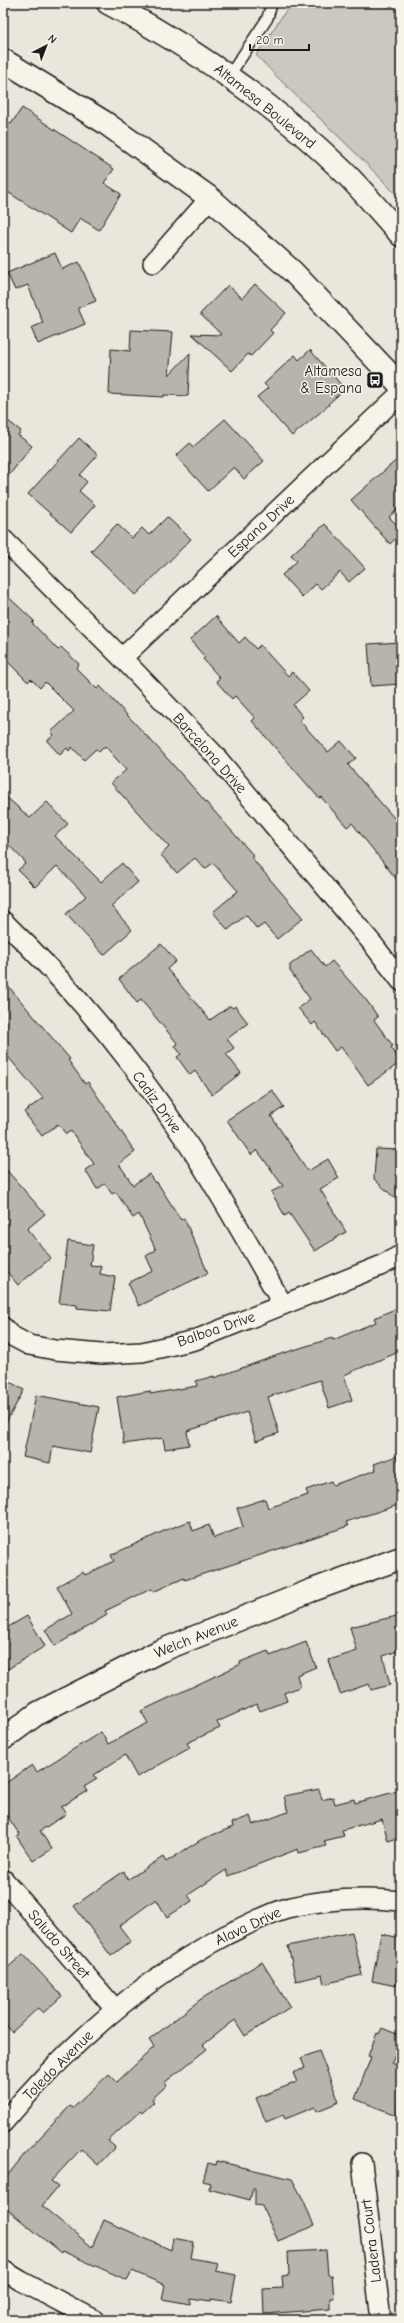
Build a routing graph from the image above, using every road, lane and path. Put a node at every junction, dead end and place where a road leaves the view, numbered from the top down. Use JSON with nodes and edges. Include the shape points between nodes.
{"nodes":[{"id":1,"x":108,"y":3,"type":"edge"},
{"id":2,"x":272,"y":3,"type":"edge"},
{"id":3,"x":3,"y":60,"type":"edge"},
{"id":4,"x":229,"y":76,"type":"junction"},
{"id":5,"x":210,"y":198,"type":"junction"},
{"id":6,"x":401,"y":235,"type":"edge"},
{"id":7,"x":153,"y":263,"type":"dead end"},
{"id":8,"x":401,"y":386,"type":"edge"},
{"id":9,"x":401,"y":394,"type":"edge"},
{"id":10,"x":3,"y":539,"type":"edge"},
{"id":11,"x":122,"y":658,"type":"junction"},
{"id":12,"x":3,"y":921,"type":"edge"},
{"id":13,"x":401,"y":980,"type":"edge"},
{"id":14,"x":401,"y":1255,"type":"edge"},
{"id":15,"x":283,"y":1305,"type":"junction"},
{"id":16,"x":3,"y":1327,"type":"edge"},
{"id":17,"x":401,"y":1558,"type":"edge"},
{"id":18,"x":3,"y":1739,"type":"edge"},
{"id":19,"x":3,"y":1879,"type":"edge"},
{"id":20,"x":401,"y":1901,"type":"edge"},
{"id":21,"x":115,"y":2009,"type":"junction"},
{"id":22,"x":3,"y":2123,"type":"edge"},
{"id":23,"x":362,"y":2163,"type":"dead end"},
{"id":24,"x":3,"y":2270,"type":"edge"},
{"id":25,"x":95,"y":2320,"type":"edge"},
{"id":26,"x":381,"y":2320,"type":"edge"}],
"edges":[{"from":1,"to":4,"type":"main road","name":"Altamesa Boulevard"},
{"from":2,"to":4,"type":"lane","via":[[267,19]]},
{"from":3,"to":5,"type":"main road","via":[[104,122]]},
{"from":4,"to":6,"type":"main road","name":"Altamesa Boulevard","via":[[284,118],[344,173]]},
{"from":5,"to":7,"type":"street"},
{"from":5,"to":8,"type":"main road","via":[[293,272]]},
{"from":9,"to":11,"type":"street","name":"Espana Drive"},
{"from":10,"to":11,"type":"street","name":"Barcelona Drive"},
{"from":11,"to":13,"type":"street","name":"Barcelona Drive","via":[[213,754]]},
{"from":12,"to":15,"type":"street","name":"Cadiz Drive","via":[[38,954],[104,1029],[177,1128],[251,1247]]},
{"from":14,"to":15,"type":"street","name":"Balboa Drive"},
{"from":15,"to":16,"type":"street","name":"Balboa Drive","via":[[195,1340],[142,1352],[102,1354],[55,1350],[29,1345],[10,1336]]},
{"from":17,"to":18,"type":"main road","name":"Welch Avenue","via":[[160,1651],[38,1713]]},
{"from":19,"to":21,"type":"street","name":"Saludo Street"},
{"from":20,"to":21,"type":"street","name":"Alava Drive","via":[[336,1899],[285,1909],[240,1928],[188,1956]]},
{"from":21,"to":22,"type":"street","name":"Toledo Avenue","via":[[34,2086]]},
{"from":23,"to":26,"type":"street","name":"Ladera Court"},
{"from":24,"to":25,"type":"street"}]}
